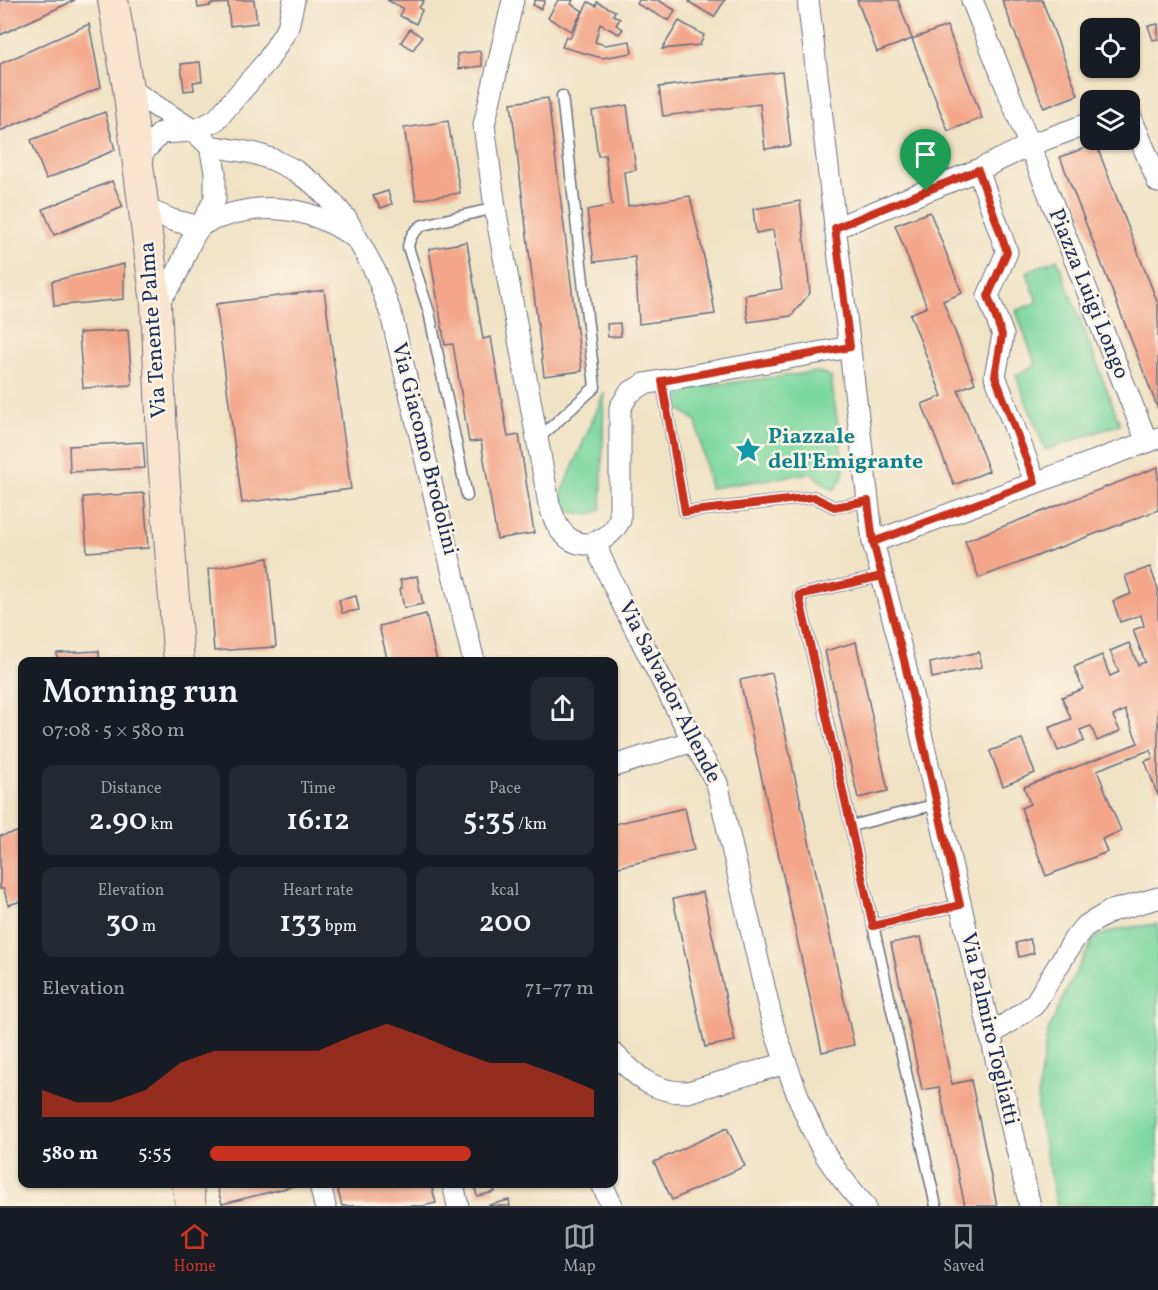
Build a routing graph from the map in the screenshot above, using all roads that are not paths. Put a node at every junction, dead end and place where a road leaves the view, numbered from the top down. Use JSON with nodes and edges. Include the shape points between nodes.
{"nodes":[{"id":1,"x":113,"y":0,"type":"edge"},
{"id":2,"x":294,"y":0,"type":"edge"},
{"id":3,"x":513,"y":0,"type":"edge"},
{"id":4,"x":808,"y":0,"type":"edge"},
{"id":5,"x":972,"y":0,"type":"edge"},
{"id":6,"x":128,"y":88,"type":"junction"},
{"id":7,"x":562,"y":96,"type":"dead end"},
{"id":8,"x":1080,"y":127,"type":"edge"},
{"id":9,"x":194,"y":131,"type":"junction"},
{"id":10,"x":1140,"y":138,"type":"edge"},
{"id":11,"x":1030,"y":145,"type":"junction"},
{"id":12,"x":210,"y":146,"type":"junction"},
{"id":13,"x":137,"y":159,"type":"junction"},
{"id":14,"x":978,"y":170,"type":"junction"},
{"id":15,"x":1158,"y":182,"type":"edge"},
{"id":16,"x":144,"y":208,"type":"junction"},
{"id":17,"x":495,"y":208,"type":"junction"},
{"id":18,"x":200,"y":227,"type":"junction"},
{"id":19,"x":835,"y":228,"type":"junction"},
{"id":20,"x":359,"y":241,"type":"junction"},
{"id":21,"x":156,"y":303,"type":"junction"},
{"id":22,"x":850,"y":347,"type":"junction"},
{"id":23,"x":662,"y":381,"type":"junction"},
{"id":24,"x":538,"y":439,"type":"junction"},
{"id":25,"x":1153,"y":440,"type":"edge"},
{"id":26,"x":1035,"y":482,"type":"junction"},
{"id":27,"x":467,"y":496,"type":"dead end"},
{"id":28,"x":868,"y":501,"type":"junction"},
{"id":29,"x":873,"y":542,"type":"junction"},
{"id":30,"x":597,"y":543,"type":"junction"},
{"id":31,"x":882,"y":576,"type":"junction"},
{"id":32,"x":179,"y":657,"type":"edge"},
{"id":33,"x":473,"y":657,"type":"edge"},
{"id":34,"x":693,"y":741,"type":"junction"},
{"id":35,"x":618,"y":765,"type":"edge"},
{"id":36,"x":937,"y":804,"type":"junction"},
{"id":37,"x":851,"y":826,"type":"junction"},
{"id":38,"x":1158,"y":898,"type":"edge"},
{"id":39,"x":960,"y":905,"type":"junction"},
{"id":40,"x":873,"y":926,"type":"junction"},
{"id":41,"x":990,"y":1035,"type":"junction"},
{"id":42,"x":618,"y":1058,"type":"edge"},
{"id":43,"x":786,"y":1063,"type":"junction"},
{"id":44,"x":826,"y":1155,"type":"junction"},
{"id":45,"x":188,"y":1188,"type":"edge"},
{"id":46,"x":321,"y":1188,"type":"edge"},
{"id":47,"x":454,"y":1188,"type":"edge"},
{"id":48,"x":604,"y":1188,"type":"edge"},
{"id":49,"x":191,"y":1206,"type":"edge"},
{"id":50,"x":325,"y":1206,"type":"edge"},
{"id":51,"x":458,"y":1206,"type":"edge"},
{"id":52,"x":612,"y":1206,"type":"edge"},
{"id":53,"x":847,"y":1206,"type":"edge"},
{"id":54,"x":864,"y":1206,"type":"edge"},
{"id":55,"x":936,"y":1206,"type":"edge"},
{"id":56,"x":1030,"y":1206,"type":"edge"}],
"edges":[{"from":1,"to":6,"type":"main road","name":"Via Tenente Palma"},
{"from":2,"to":9,"type":"street","via":[[288,27],[268,60],[216,120]]},
{"from":3,"to":17,"type":"street","via":[[484,124]]},
{"from":4,"to":19,"type":"street","name":"Via Palmiro Togliatti"},
{"from":5,"to":11,"type":"street","name":"Piazza Luigi Longo"},
{"from":6,"to":9,"type":"street"},
{"from":6,"to":13,"type":"main road","name":"Via Tenente Palma"},
{"from":7,"to":24,"type":"lane","via":[[595,387]]},
{"from":8,"to":11,"type":"street"},
{"from":9,"to":12,"type":"street"},
{"from":9,"to":13,"type":"street","via":[[161,134]]},
{"from":10,"to":15,"type":"street"},
{"from":11,"to":14,"type":"street"},
{"from":11,"to":25,"type":"street","name":"Piazza Luigi Longo"},
{"from":12,"to":18,"type":"street","via":[[215,199]]},
{"from":12,"to":20,"type":"street","name":"Via Giacomo Brodolini","via":[[253,153],[294,170],[331,201]]},
{"from":13,"to":16,"type":"main road","name":"Via Tenente Palma"},
{"from":14,"to":19,"type":"street"},
{"from":14,"to":26,"type":"street","via":[[1007,252],[988,296],[1002,335],[995,376]]},
{"from":16,"to":18,"type":"street"},
{"from":16,"to":21,"type":"main road","name":"Via Tenente Palma"},
{"from":17,"to":24,"type":"street"},
{"from":17,"to":27,"type":"lane","via":[[423,225],[415,230],[408,247],[429,312]]},
{"from":18,"to":20,"type":"street","via":[[236,212],[275,208],[320,217]]},
{"from":18,"to":21,"type":"street","via":[[174,279]]},
{"from":19,"to":22,"type":"street","name":"Via Palmiro Togliatti"},
{"from":20,"to":33,"type":"street","name":"Via Giacomo Brodolini","via":[[391,314]]},
{"from":21,"to":32,"type":"main road","name":"Via Tenente Palma","via":[[163,460]]},
{"from":22,"to":23,"type":"street"},
{"from":22,"to":28,"type":"street","name":"Via Palmiro Togliatti"},
{"from":23,"to":28,"type":"lane","via":[[685,512],[814,497],[834,507]]},
{"from":23,"to":30,"type":"street","via":[[644,384],[629,393],[620,408],[620,520],[615,530]]},
{"from":24,"to":30,"type":"street","via":[[549,504],[557,526],[578,542]]},
{"from":25,"to":26,"type":"street"},
{"from":26,"to":29,"type":"street"},
{"from":28,"to":29,"type":"street","name":"Via Palmiro Togliatti"},
{"from":29,"to":31,"type":"street","name":"Via Palmiro Togliatti"},
{"from":30,"to":34,"type":"street","name":"Via Salvador Allende","via":[[617,592]]},
{"from":31,"to":36,"type":"street","name":"Via Palmiro Togliatti"},
{"from":31,"to":37,"type":"lane","via":[[799,595]]},
{"from":34,"to":35,"type":"street"},
{"from":34,"to":43,"type":"street","name":"Via Salvador Allende","via":[[717,783],[773,1025]]},
{"from":36,"to":37,"type":"lane"},
{"from":36,"to":39,"type":"street","name":"Via Palmiro Togliatti"},
{"from":37,"to":40,"type":"lane"},
{"from":38,"to":41,"type":"street","via":[[1111,910],[1084,927],[1034,1005]]},
{"from":39,"to":40,"type":"lane"},
{"from":39,"to":41,"type":"street","name":"Via Palmiro Togliatti"},
{"from":40,"to":55,"type":"lane"},
{"from":41,"to":56,"type":"street","name":"Via Palmiro Togliatti"},
{"from":42,"to":43,"type":"street","via":[[647,1083],[673,1092],[688,1092]]},
{"from":43,"to":44,"type":"street","name":"Via Salvador Allende"},
{"from":44,"to":53,"type":"street"},
{"from":44,"to":54,"type":"street","name":"Via Salvador Allende"},
{"from":45,"to":49,"type":"main road"},
{"from":46,"to":50,"type":"street"},
{"from":47,"to":51,"type":"street"},
{"from":48,"to":52,"type":"street"}]}
